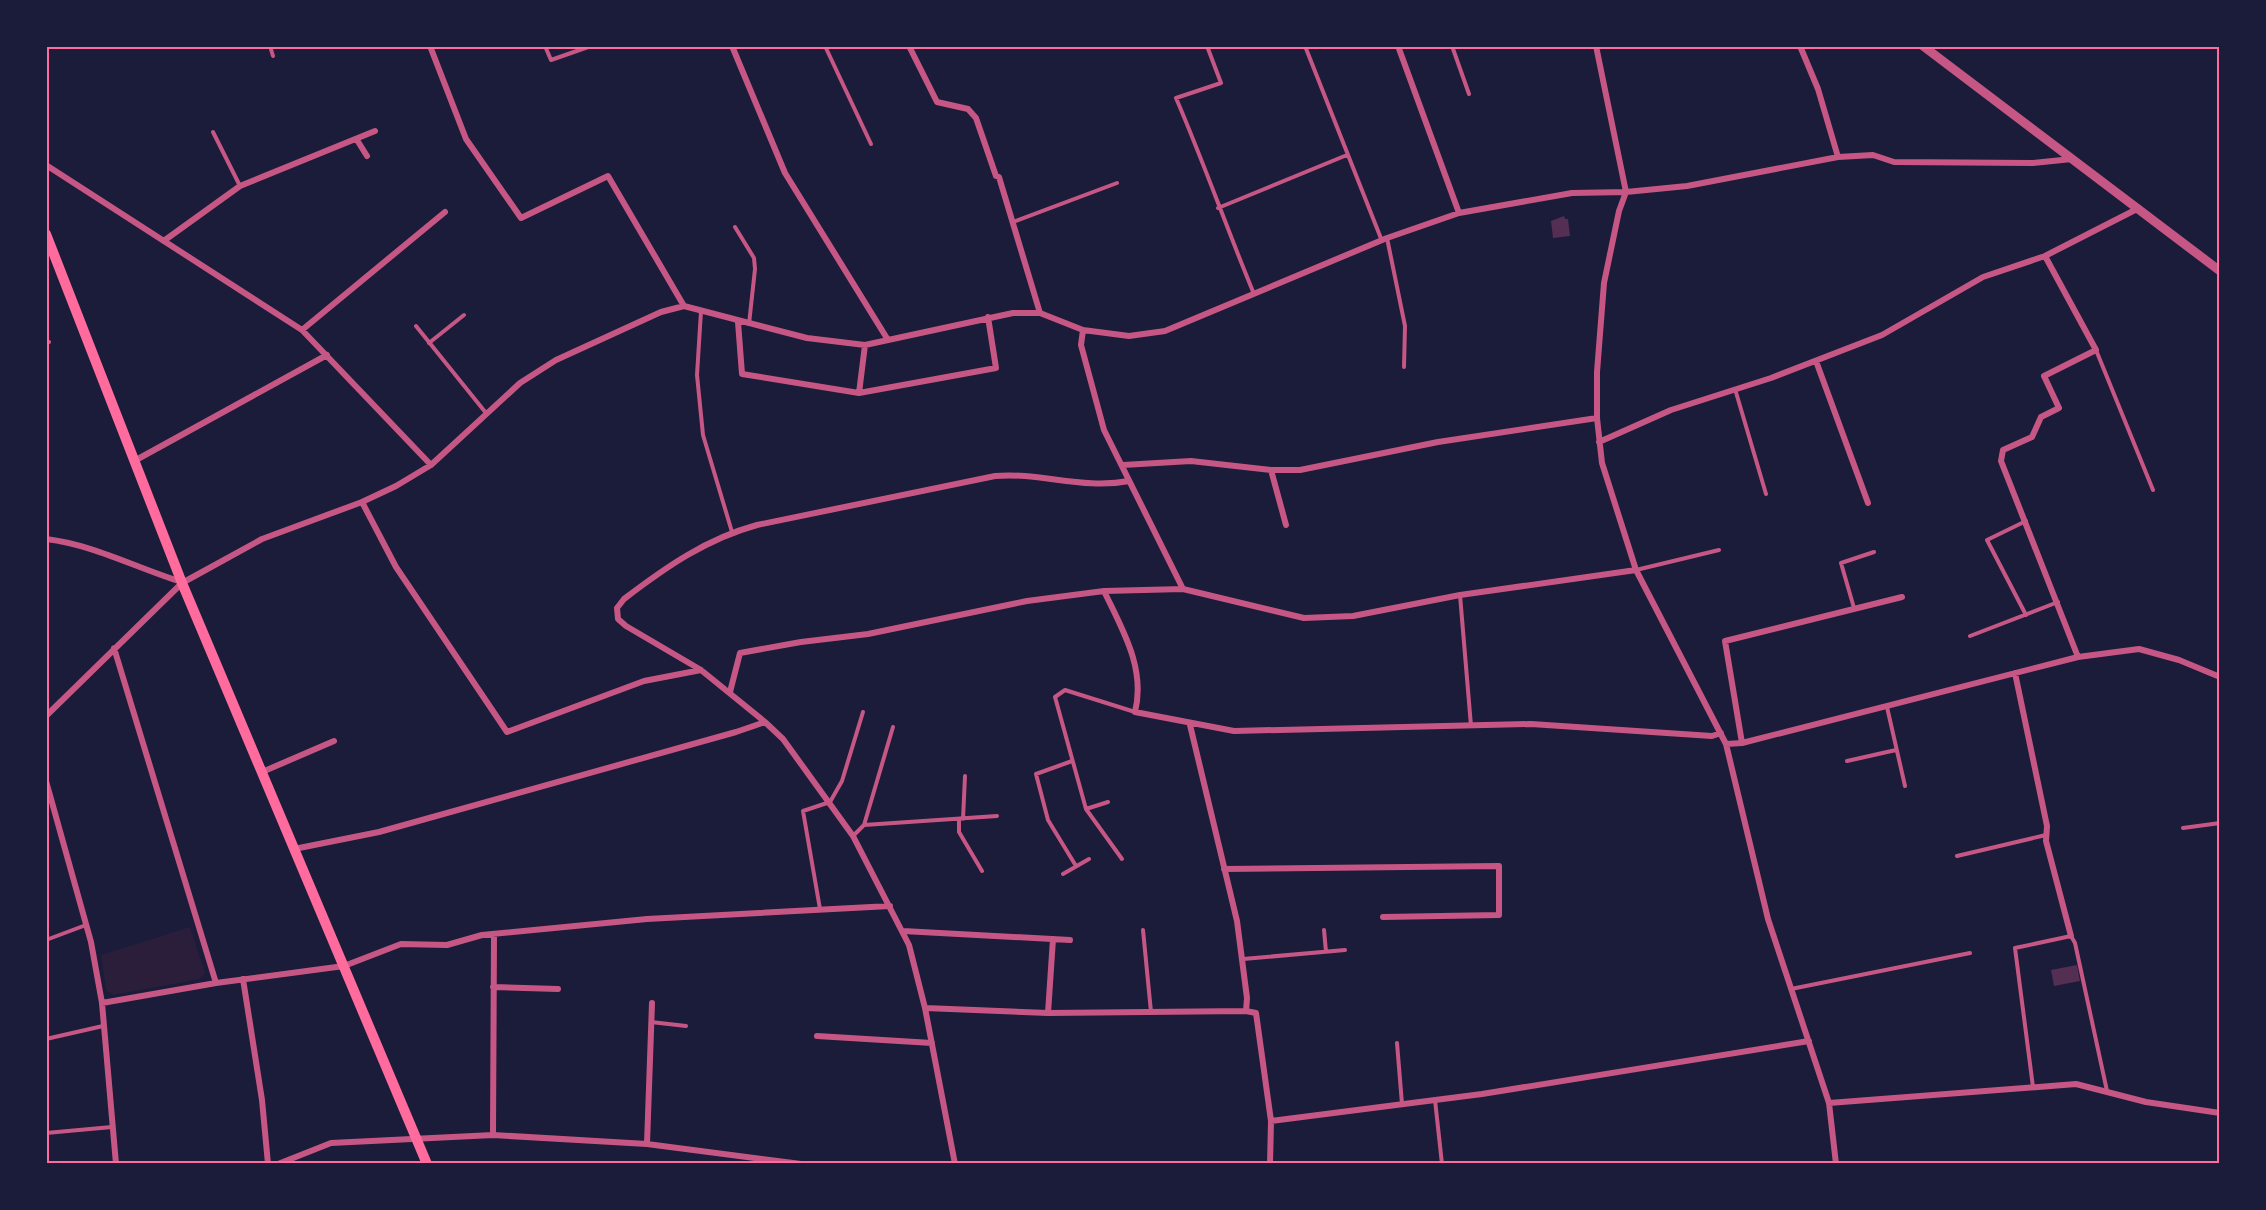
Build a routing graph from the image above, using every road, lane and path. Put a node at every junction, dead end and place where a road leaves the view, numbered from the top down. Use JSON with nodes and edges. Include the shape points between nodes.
{"nodes":[{"id":1,"x":270,"y":46,"type":"edge"},
{"id":2,"x":430,"y":46,"type":"edge"},
{"id":3,"x":545,"y":46,"type":"edge"},
{"id":4,"x":591,"y":46,"type":"edge"},
{"id":5,"x":732,"y":46,"type":"edge"},
{"id":6,"x":825,"y":46,"type":"edge"},
{"id":7,"x":909,"y":46,"type":"edge"},
{"id":8,"x":1207,"y":46,"type":"edge"},
{"id":9,"x":1305,"y":46,"type":"edge"},
{"id":10,"x":1398,"y":46,"type":"edge"},
{"id":11,"x":1452,"y":46,"type":"edge"},
{"id":12,"x":1596,"y":46,"type":"edge"},
{"id":13,"x":1800,"y":46,"type":"edge"},
{"id":14,"x":1923,"y":46,"type":"edge"},
{"id":15,"x":273,"y":56,"type":"dead end"},
{"id":16,"x":1469,"y":94,"type":"dead end"},
{"id":17,"x":375,"y":131,"type":"dead end"},
{"id":18,"x":213,"y":132,"type":"dead end"},
{"id":19,"x":357,"y":140,"type":"junction"},
{"id":20,"x":871,"y":144,"type":"dead end"},
{"id":21,"x":1347,"y":155,"type":"junction"},
{"id":22,"x":367,"y":156,"type":"dead end"},
{"id":23,"x":1838,"y":157,"type":"junction"},
{"id":24,"x":2073,"y":158,"type":"junction"},
{"id":25,"x":46,"y":165,"type":"edge"},
{"id":26,"x":1117,"y":183,"type":"dead end"},
{"id":27,"x":240,"y":186,"type":"junction"},
{"id":28,"x":1626,"y":192,"type":"junction"},
{"id":29,"x":2139,"y":207,"type":"junction"},
{"id":30,"x":1218,"y":208,"type":"junction"},
{"id":31,"x":444,"y":212,"type":"dead end"},
{"id":32,"x":1459,"y":213,"type":"junction"},
{"id":33,"x":1013,"y":222,"type":"junction"},
{"id":34,"x":735,"y":226,"type":"dead end"},
{"id":35,"x":46,"y":234,"type":"edge"},
{"id":36,"x":1384,"y":239,"type":"junction"},
{"id":37,"x":165,"y":240,"type":"junction"},
{"id":38,"x":2045,"y":256,"type":"junction"},
{"id":39,"x":2219,"y":271,"type":"edge"},
{"id":40,"x":1254,"y":294,"type":"junction"},
{"id":41,"x":684,"y":306,"type":"junction"},
{"id":42,"x":701,"y":310,"type":"junction"},
{"id":43,"x":1040,"y":313,"type":"junction"},
{"id":44,"x":464,"y":315,"type":"dead end"},
{"id":45,"x":988,"y":317,"type":"junction"},
{"id":46,"x":738,"y":322,"type":"junction"},
{"id":47,"x":749,"y":324,"type":"junction"},
{"id":48,"x":416,"y":326,"type":"dead end"},
{"id":49,"x":302,"y":330,"type":"junction"},
{"id":50,"x":1083,"y":330,"type":"junction"},
{"id":51,"x":888,"y":340,"type":"junction"},
{"id":52,"x":429,"y":343,"type":"junction"},
{"id":53,"x":865,"y":345,"type":"junction"},
{"id":54,"x":2096,"y":350,"type":"junction"},
{"id":55,"x":327,"y":355,"type":"junction"},
{"id":56,"x":1816,"y":361,"type":"junction"},
{"id":57,"x":1404,"y":367,"type":"dead end"},
{"id":58,"x":1735,"y":389,"type":"junction"},
{"id":59,"x":859,"y":393,"type":"junction"},
{"id":60,"x":486,"y":413,"type":"junction"},
{"id":61,"x":1597,"y":418,"type":"junction"},
{"id":62,"x":1599,"y":442,"type":"junction"},
{"id":63,"x":136,"y":460,"type":"junction"},
{"id":64,"x":431,"y":465,"type":"junction"},
{"id":65,"x":1123,"y":465,"type":"junction"},
{"id":66,"x":1270,"y":470,"type":"junction"},
{"id":67,"x":1129,"y":481,"type":"junction"},
{"id":68,"x":2153,"y":490,"type":"dead end"},
{"id":69,"x":1766,"y":494,"type":"dead end"},
{"id":70,"x":362,"y":502,"type":"junction"},
{"id":71,"x":1868,"y":503,"type":"dead end"},
{"id":72,"x":2026,"y":521,"type":"junction"},
{"id":73,"x":1286,"y":525,"type":"dead end"},
{"id":74,"x":732,"y":532,"type":"junction"},
{"id":75,"x":46,"y":539,"type":"edge"},
{"id":76,"x":1719,"y":550,"type":"dead end"},
{"id":77,"x":1874,"y":552,"type":"dead end"},
{"id":78,"x":1636,"y":570,"type":"junction"},
{"id":79,"x":182,"y":583,"type":"junction"},
{"id":80,"x":1183,"y":589,"type":"junction"},
{"id":81,"x":1104,"y":591,"type":"junction"},
{"id":82,"x":1460,"y":596,"type":"junction"},
{"id":83,"x":1902,"y":597,"type":"dead end"},
{"id":84,"x":2059,"y":602,"type":"junction"},
{"id":85,"x":1854,"y":609,"type":"junction"},
{"id":86,"x":2026,"y":615,"type":"junction"},
{"id":87,"x":1970,"y":636,"type":"dead end"},
{"id":88,"x":114,"y":648,"type":"junction"},
{"id":89,"x":2078,"y":657,"type":"junction"},
{"id":90,"x":701,"y":670,"type":"junction"},
{"id":91,"x":2015,"y":673,"type":"junction"},
{"id":92,"x":2220,"y":677,"type":"edge"},
{"id":93,"x":730,"y":692,"type":"junction"},
{"id":94,"x":1887,"y":706,"type":"junction"},
{"id":95,"x":862,"y":712,"type":"dead end"},
{"id":96,"x":1135,"y":712,"type":"junction"},
{"id":97,"x":46,"y":716,"type":"edge"},
{"id":98,"x":765,"y":722,"type":"junction"},
{"id":99,"x":1190,"y":725,"type":"junction"},
{"id":100,"x":1471,"y":726,"type":"junction"},
{"id":101,"x":893,"y":727,"type":"dead end"},
{"id":102,"x":1720,"y":733,"type":"junction"},
{"id":103,"x":334,"y":741,"type":"dead end"},
{"id":104,"x":1742,"y":743,"type":"junction"},
{"id":105,"x":1726,"y":744,"type":"junction"},
{"id":106,"x":1896,"y":750,"type":"junction"},
{"id":107,"x":1072,"y":761,"type":"junction"},
{"id":108,"x":1847,"y":761,"type":"dead end"},
{"id":109,"x":262,"y":772,"type":"junction"},
{"id":110,"x":965,"y":776,"type":"dead end"},
{"id":111,"x":46,"y":781,"type":"edge"},
{"id":112,"x":1905,"y":786,"type":"dead end"},
{"id":113,"x":830,"y":802,"type":"junction"},
{"id":114,"x":1108,"y":802,"type":"dead end"},
{"id":115,"x":1086,"y":809,"type":"junction"},
{"id":116,"x":997,"y":816,"type":"dead end"},
{"id":117,"x":961,"y":819,"type":"junction"},
{"id":118,"x":2220,"y":823,"type":"edge"},
{"id":119,"x":864,"y":825,"type":"junction"},
{"id":120,"x":2183,"y":828,"type":"dead end"},
{"id":121,"x":2047,"y":834,"type":"junction"},
{"id":122,"x":853,"y":836,"type":"junction"},
{"id":123,"x":294,"y":849,"type":"junction"},
{"id":124,"x":1957,"y":856,"type":"dead end"},
{"id":125,"x":1089,"y":859,"type":"dead end"},
{"id":126,"x":1122,"y":859,"type":"dead end"},
{"id":127,"x":1076,"y":866,"type":"junction"},
{"id":128,"x":1224,"y":869,"type":"junction"},
{"id":129,"x":982,"y":872,"type":"dead end"},
{"id":130,"x":1064,"y":873,"type":"dead end"},
{"id":131,"x":890,"y":906,"type":"junction"},
{"id":132,"x":820,"y":910,"type":"junction"},
{"id":133,"x":1383,"y":917,"type":"dead end"},
{"id":134,"x":87,"y":925,"type":"junction"},
{"id":135,"x":1143,"y":930,"type":"dead end"},
{"id":136,"x":1324,"y":930,"type":"dead end"},
{"id":137,"x":903,"y":931,"type":"junction"},
{"id":138,"x":494,"y":936,"type":"junction"},
{"id":139,"x":2071,"y":936,"type":"junction"},
{"id":140,"x":1053,"y":939,"type":"junction"},
{"id":141,"x":46,"y":940,"type":"edge"},
{"id":142,"x":1070,"y":940,"type":"dead end"},
{"id":143,"x":1345,"y":950,"type":"dead end"},
{"id":144,"x":1326,"y":952,"type":"junction"},
{"id":145,"x":1970,"y":953,"type":"dead end"},
{"id":146,"x":1243,"y":958,"type":"junction"},
{"id":147,"x":344,"y":966,"type":"junction"},
{"id":148,"x":243,"y":979,"type":"junction"},
{"id":149,"x":216,"y":982,"type":"junction"},
{"id":150,"x":494,"y":987,"type":"junction"},
{"id":151,"x":558,"y":989,"type":"dead end"},
{"id":152,"x":1791,"y":989,"type":"junction"},
{"id":153,"x":102,"y":1003,"type":"junction"},
{"id":154,"x":652,"y":1003,"type":"dead end"},
{"id":155,"x":925,"y":1008,"type":"junction"},
{"id":156,"x":1246,"y":1011,"type":"junction"},
{"id":157,"x":1151,"y":1012,"type":"junction"},
{"id":158,"x":1048,"y":1013,"type":"junction"},
{"id":159,"x":650,"y":1022,"type":"junction"},
{"id":160,"x":103,"y":1026,"type":"junction"},
{"id":161,"x":686,"y":1026,"type":"dead end"},
{"id":162,"x":817,"y":1036,"type":"dead end"},
{"id":163,"x":46,"y":1038,"type":"edge"},
{"id":164,"x":1809,"y":1041,"type":"junction"},
{"id":165,"x":1397,"y":1042,"type":"dead end"},
{"id":166,"x":932,"y":1043,"type":"junction"},
{"id":167,"x":2033,"y":1087,"type":"junction"},
{"id":168,"x":2107,"y":1091,"type":"junction"},
{"id":169,"x":1434,"y":1100,"type":"junction"},
{"id":170,"x":1829,"y":1103,"type":"junction"},
{"id":171,"x":1402,"y":1104,"type":"junction"},
{"id":172,"x":2220,"y":1113,"type":"edge"},
{"id":173,"x":1271,"y":1121,"type":"junction"},
{"id":174,"x":112,"y":1127,"type":"junction"},
{"id":175,"x":46,"y":1133,"type":"edge"},
{"id":176,"x":493,"y":1135,"type":"junction"},
{"id":177,"x":417,"y":1140,"type":"junction"},
{"id":178,"x":647,"y":1144,"type":"junction"},
{"id":179,"x":116,"y":1164,"type":"edge"},
{"id":180,"x":268,"y":1164,"type":"edge"},
{"id":181,"x":278,"y":1164,"type":"edge"},
{"id":182,"x":427,"y":1164,"type":"edge"},
{"id":183,"x":801,"y":1164,"type":"edge"},
{"id":184,"x":955,"y":1164,"type":"edge"},
{"id":185,"x":1270,"y":1164,"type":"edge"},
{"id":186,"x":1442,"y":1164,"type":"edge"},
{"id":187,"x":1836,"y":1164,"type":"edge"}],
"edges":[{"from":1,"to":15,"type":"lane"},
{"from":2,"to":41,"type":"street","via":[[466,139],[521,218],[608,176]]},
{"from":3,"to":4,"type":"lane","via":[[550,60]]},
{"from":5,"to":51,"type":"street","via":[[785,173]]},
{"from":6,"to":20,"type":"lane"},
{"from":7,"to":33,"type":"street","via":[[937,102],[968,109],[976,118]]},
{"from":8,"to":30,"type":"lane","via":[[1221,83],[1176,98]]},
{"from":9,"to":21,"type":"lane"},
{"from":10,"to":32,"type":"street"},
{"from":11,"to":16,"type":"lane"},
{"from":12,"to":28,"type":"street"},
{"from":13,"to":23,"type":"street","via":[[1818,89]]},
{"from":14,"to":24,"type":"street"},
{"from":17,"to":19,"type":"street"},
{"from":18,"to":27,"type":"lane"},
{"from":19,"to":22,"type":"street"},
{"from":19,"to":27,"type":"street"},
{"from":21,"to":30,"type":"lane"},
{"from":21,"to":36,"type":"lane"},
{"from":23,"to":24,"type":"street","via":[[1873,155],[1894,162],[2021,163]]},
{"from":23,"to":28,"type":"street","via":[[1687,186]]},
{"from":24,"to":29,"type":"street"},
{"from":25,"to":37,"type":"street"},
{"from":26,"to":33,"type":"lane"},
{"from":27,"to":37,"type":"street"},
{"from":28,"to":32,"type":"street","via":[[1572,193]]},
{"from":28,"to":61,"type":"street","via":[[1604,283]]},
{"from":29,"to":38,"type":"street"},
{"from":29,"to":39,"type":"street"},
{"from":30,"to":40,"type":"lane"},
{"from":31,"to":49,"type":"street"},
{"from":32,"to":36,"type":"street"},
{"from":33,"to":43,"type":"street"},
{"from":34,"to":47,"type":"lane","via":[[754,258]]},
{"from":35,"to":63,"type":"main road"},
{"from":36,"to":40,"type":"street"},
{"from":36,"to":57,"type":"lane","via":[[1405,326]]},
{"from":37,"to":49,"type":"street"},
{"from":38,"to":54,"type":"street"},
{"from":38,"to":56,"type":"street","via":[[1983,278],[1882,336]]},
{"from":40,"to":50,"type":"street","via":[[1165,331],[1129,336]]},
{"from":41,"to":42,"type":"street"},
{"from":41,"to":60,"type":"street","via":[[661,312],[556,360],[520,383]]},
{"from":42,"to":46,"type":"street"},
{"from":42,"to":74,"type":"lane","via":[[697,375],[703,435]]},
{"from":43,"to":45,"type":"street"},
{"from":43,"to":50,"type":"street"},
{"from":44,"to":52,"type":"lane"},
{"from":45,"to":51,"type":"street"},
{"from":45,"to":59,"type":"street","via":[[996,368]]},
{"from":46,"to":47,"type":"street"},
{"from":46,"to":59,"type":"street","via":[[742,374]]},
{"from":47,"to":53,"type":"street","via":[[807,338]]},
{"from":48,"to":52,"type":"lane"},
{"from":49,"to":55,"type":"street"},
{"from":50,"to":65,"type":"street","via":[[1081,345],[1104,430]]},
{"from":51,"to":53,"type":"street"},
{"from":52,"to":60,"type":"lane"},
{"from":53,"to":59,"type":"street"},
{"from":54,"to":68,"type":"lane"},
{"from":54,"to":72,"type":"street","via":[[2044,376],[2059,408],[2041,417],[2032,437],[2003,450],[2001,461]]},
{"from":55,"to":63,"type":"street"},
{"from":55,"to":64,"type":"street"},
{"from":56,"to":58,"type":"street"},
{"from":56,"to":71,"type":"street"},
{"from":58,"to":62,"type":"street","via":[[1671,410]]},
{"from":58,"to":69,"type":"lane"},
{"from":60,"to":64,"type":"street"},
{"from":61,"to":62,"type":"street"},
{"from":61,"to":66,"type":"street","via":[[1438,442],[1300,470]]},
{"from":62,"to":78,"type":"street"},
{"from":63,"to":79,"type":"main road"},
{"from":64,"to":70,"type":"street"},
{"from":65,"to":66,"type":"street","via":[[1202,461]]},
{"from":65,"to":67,"type":"street"},
{"from":66,"to":73,"type":"street"},
{"from":67,"to":74,"type":"street","via":[[1111,485],[1053,481],[1021,474],[995,476]]},
{"from":67,"to":80,"type":"street"},
{"from":70,"to":79,"type":"street","via":[[262,539]]},
{"from":70,"to":90,"type":"street","via":[[396,567],[507,732],[644,681]]},
{"from":72,"to":84,"type":"street"},
{"from":72,"to":86,"type":"lane","via":[[1987,540]]},
{"from":74,"to":90,"type":"street","via":[[677,560],[624,599],[617,609],[618,619],[626,626]]},
{"from":75,"to":79,"type":"street","via":[[98,549]]},
{"from":76,"to":78,"type":"lane"},
{"from":77,"to":85,"type":"lane","via":[[1842,563]]},
{"from":78,"to":82,"type":"street"},
{"from":78,"to":102,"type":"street"},
{"from":79,"to":88,"type":"street"},
{"from":79,"to":109,"type":"main road"},
{"from":80,"to":81,"type":"street"},
{"from":80,"to":82,"type":"street","via":[[1304,618],[1353,616]]},
{"from":81,"to":93,"type":"street","via":[[1027,601],[868,634],[740,653]]},
{"from":81,"to":96,"type":"street","via":[[1134,652],[1138,701]]},
{"from":82,"to":100,"type":"lane"},
{"from":83,"to":85,"type":"street"},
{"from":84,"to":86,"type":"lane"},
{"from":84,"to":89,"type":"street"},
{"from":85,"to":104,"type":"street","via":[[1725,641]]},
{"from":86,"to":87,"type":"lane"},
{"from":88,"to":97,"type":"street"},
{"from":88,"to":149,"type":"street"},
{"from":89,"to":91,"type":"street"},
{"from":89,"to":92,"type":"street","via":[[2139,649]]},
{"from":90,"to":93,"type":"street"},
{"from":91,"to":94,"type":"street"},
{"from":91,"to":121,"type":"street"},
{"from":93,"to":98,"type":"street"},
{"from":94,"to":104,"type":"street"},
{"from":94,"to":106,"type":"lane"},
{"from":95,"to":113,"type":"lane","via":[[842,781]]},
{"from":96,"to":99,"type":"street"},
{"from":96,"to":107,"type":"lane","via":[[1065,690],[1055,697]]},
{"from":98,"to":113,"type":"street","via":[[783,739]]},
{"from":98,"to":123,"type":"street","via":[[379,832]]},
{"from":99,"to":100,"type":"street","via":[[1234,731]]},
{"from":99,"to":128,"type":"street"},
{"from":100,"to":102,"type":"street","via":[[1531,724],[1712,736]]},
{"from":101,"to":119,"type":"lane"},
{"from":102,"to":105,"type":"street"},
{"from":103,"to":109,"type":"street"},
{"from":104,"to":105,"type":"street"},
{"from":105,"to":152,"type":"street","via":[[1754,867]]},
{"from":106,"to":108,"type":"lane"},
{"from":106,"to":112,"type":"lane"},
{"from":107,"to":115,"type":"lane"},
{"from":107,"to":127,"type":"lane","via":[[1036,774],[1048,820]]},
{"from":109,"to":123,"type":"main road"},
{"from":110,"to":117,"type":"lane"},
{"from":111,"to":134,"type":"street"},
{"from":113,"to":122,"type":"street"},
{"from":113,"to":132,"type":"lane","via":[[803,811]]},
{"from":114,"to":115,"type":"lane"},
{"from":115,"to":126,"type":"lane"},
{"from":116,"to":117,"type":"lane"},
{"from":117,"to":119,"type":"lane"},
{"from":117,"to":129,"type":"lane","via":[[959,832]]},
{"from":118,"to":120,"type":"lane"},
{"from":119,"to":122,"type":"lane"},
{"from":121,"to":124,"type":"lane"},
{"from":121,"to":139,"type":"street"},
{"from":122,"to":131,"type":"street"},
{"from":123,"to":147,"type":"main road"},
{"from":125,"to":127,"type":"lane"},
{"from":127,"to":130,"type":"lane"},
{"from":128,"to":133,"type":"street","via":[[1499,866],[1499,915]]},
{"from":128,"to":146,"type":"street"},
{"from":131,"to":132,"type":"street"},
{"from":131,"to":137,"type":"street"},
{"from":132,"to":138,"type":"street","via":[[647,919]]},
{"from":134,"to":141,"type":"lane"},
{"from":134,"to":153,"type":"street"},
{"from":135,"to":157,"type":"lane"},
{"from":136,"to":144,"type":"lane"},
{"from":137,"to":140,"type":"street"},
{"from":137,"to":155,"type":"street"},
{"from":138,"to":147,"type":"street","via":[[482,935],[447,945],[401,944]]},
{"from":138,"to":150,"type":"street"},
{"from":139,"to":167,"type":"lane","via":[[2015,948]]},
{"from":139,"to":168,"type":"lane"},
{"from":140,"to":142,"type":"street"},
{"from":140,"to":158,"type":"street"},
{"from":143,"to":144,"type":"lane"},
{"from":144,"to":146,"type":"lane"},
{"from":145,"to":152,"type":"lane"},
{"from":146,"to":156,"type":"street"},
{"from":147,"to":148,"type":"street"},
{"from":147,"to":177,"type":"main road"},
{"from":148,"to":149,"type":"street"},
{"from":148,"to":180,"type":"street"},
{"from":149,"to":153,"type":"street"},
{"from":150,"to":151,"type":"street"},
{"from":150,"to":176,"type":"street"},
{"from":152,"to":164,"type":"street"},
{"from":153,"to":160,"type":"street"},
{"from":154,"to":159,"type":"street"},
{"from":155,"to":158,"type":"street"},
{"from":155,"to":166,"type":"street"},
{"from":156,"to":157,"type":"street"},
{"from":156,"to":173,"type":"street","via":[[1256,1013],[1258,1020]]},
{"from":157,"to":158,"type":"street"},
{"from":159,"to":161,"type":"lane"},
{"from":159,"to":178,"type":"street"},
{"from":160,"to":163,"type":"lane"},
{"from":160,"to":174,"type":"street"},
{"from":162,"to":166,"type":"street"},
{"from":164,"to":169,"type":"street"},
{"from":164,"to":170,"type":"street"},
{"from":165,"to":171,"type":"lane"},
{"from":166,"to":184,"type":"street"},
{"from":167,"to":168,"type":"street","via":[[2076,1084]]},
{"from":167,"to":170,"type":"street"},
{"from":168,"to":172,"type":"street","via":[[2146,1102]]},
{"from":169,"to":171,"type":"street"},
{"from":169,"to":186,"type":"lane"},
{"from":170,"to":187,"type":"street"},
{"from":171,"to":173,"type":"street"},
{"from":173,"to":185,"type":"street"},
{"from":174,"to":175,"type":"lane"},
{"from":174,"to":179,"type":"street"},
{"from":176,"to":177,"type":"street"},
{"from":176,"to":178,"type":"street"},
{"from":177,"to":181,"type":"street","via":[[331,1143]]},
{"from":177,"to":182,"type":"main road"},
{"from":178,"to":183,"type":"street"}]}
